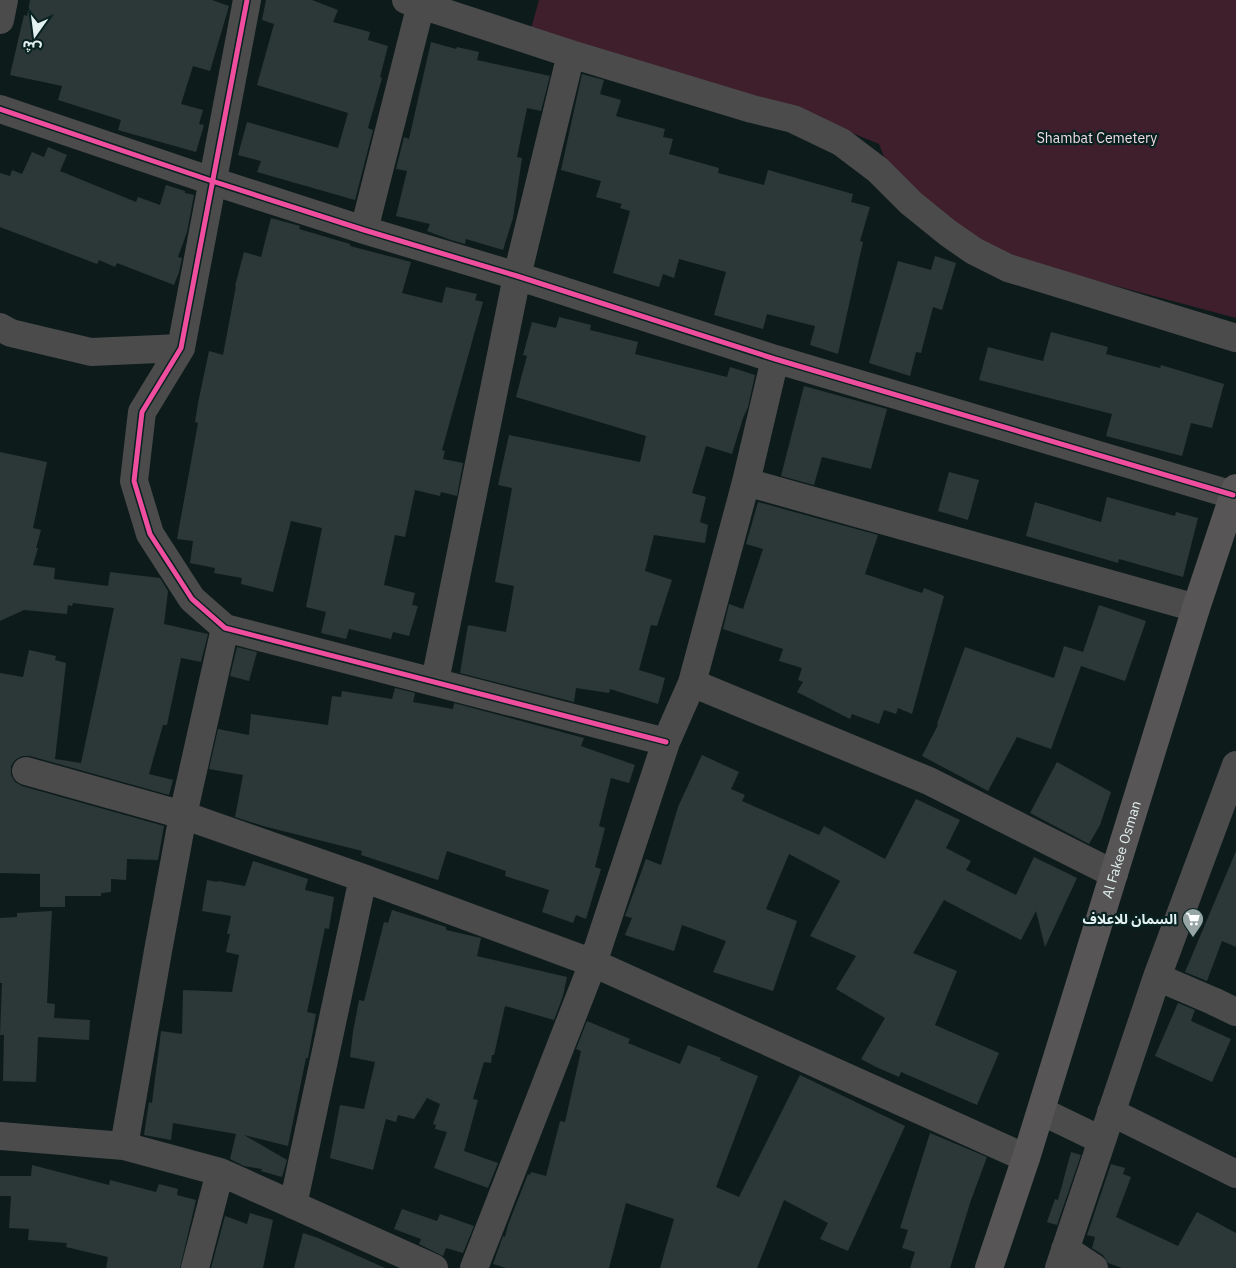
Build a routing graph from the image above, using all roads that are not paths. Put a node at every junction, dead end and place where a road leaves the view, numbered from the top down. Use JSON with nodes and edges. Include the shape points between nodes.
{"nodes":[{"id":1,"x":4,"y":0,"type":"edge"},
{"id":2,"x":247,"y":0,"type":"edge"},
{"id":3,"x":414,"y":2,"type":"edge"},
{"id":4,"x":0,"y":20,"type":"edge"},
{"id":5,"x":571,"y":54,"type":"junction"},
{"id":6,"x":0,"y":108,"type":"edge"},
{"id":7,"x":212,"y":181,"type":"junction"},
{"id":8,"x":364,"y":230,"type":"junction"},
{"id":9,"x":517,"y":276,"type":"junction"},
{"id":10,"x":0,"y":327,"type":"edge"},
{"id":11,"x":1236,"y":338,"type":"edge"},
{"id":12,"x":181,"y":348,"type":"junction"},
{"id":13,"x":775,"y":359,"type":"junction"},
{"id":14,"x":746,"y":482,"type":"junction"},
{"id":15,"x":1235,"y":491,"type":"edge"},
{"id":16,"x":1196,"y":608,"type":"junction"},
{"id":17,"x":225,"y":628,"type":"junction"},
{"id":18,"x":436,"y":682,"type":"junction"},
{"id":19,"x":692,"y":683,"type":"junction"},
{"id":20,"x":666,"y":742,"type":"junction"},
{"id":21,"x":26,"y":771,"type":"dead end"},
{"id":22,"x":1234,"y":778,"type":"edge"},
{"id":23,"x":183,"y":816,"type":"junction"},
{"id":24,"x":1114,"y":874,"type":"junction"},
{"id":25,"x":363,"y":878,"type":"junction"},
{"id":26,"x":593,"y":963,"type":"junction"},
{"id":27,"x":1157,"y":977,"type":"junction"},
{"id":28,"x":1236,"y":1012,"type":"edge"},
{"id":29,"x":1041,"y":1111,"type":"junction"},
{"id":30,"x":1111,"y":1112,"type":"junction"},
{"id":31,"x":0,"y":1136,"type":"edge"},
{"id":32,"x":1101,"y":1140,"type":"junction"},
{"id":33,"x":124,"y":1146,"type":"junction"},
{"id":34,"x":1026,"y":1158,"type":"junction"},
{"id":35,"x":220,"y":1172,"type":"junction"},
{"id":36,"x":1236,"y":1174,"type":"edge"},
{"id":37,"x":293,"y":1205,"type":"junction"},
{"id":38,"x":1062,"y":1259,"type":"edge"},
{"id":39,"x":196,"y":1268,"type":"edge"},
{"id":40,"x":434,"y":1268,"type":"edge"},
{"id":41,"x":474,"y":1268,"type":"edge"},
{"id":42,"x":989,"y":1268,"type":"edge"},
{"id":43,"x":1094,"y":1268,"type":"edge"}],
"edges":[{"from":1,"to":4,"type":"street"},
{"from":2,"to":7,"type":"street"},
{"from":3,"to":5,"type":"street"},
{"from":3,"to":8,"type":"street"},
{"from":5,"to":9,"type":"street"},
{"from":5,"to":11,"type":"street","via":[[793,119],[841,142],[974,252],[1008,268]]},
{"from":6,"to":7,"type":"street"},
{"from":7,"to":8,"type":"street"},
{"from":7,"to":12,"type":"street"},
{"from":8,"to":9,"type":"street"},
{"from":9,"to":13,"type":"street"},
{"from":9,"to":18,"type":"street"},
{"from":10,"to":12,"type":"street","via":[[11,333],[91,352]]},
{"from":12,"to":17,"type":"street","via":[[142,412],[134,481],[150,534],[192,599]]},
{"from":13,"to":14,"type":"street"},
{"from":13,"to":15,"type":"street"},
{"from":14,"to":16,"type":"street"},
{"from":14,"to":19,"type":"street"},
{"from":15,"to":16,"type":"street","name":"Al Fakee Osman"},
{"from":16,"to":24,"type":"street","name":"Al Fakee Osman"},
{"from":17,"to":18,"type":"street"},
{"from":17,"to":23,"type":"street"},
{"from":18,"to":20,"type":"street"},
{"from":19,"to":20,"type":"street"},
{"from":19,"to":24,"type":"street","via":[[929,781]]},
{"from":20,"to":26,"type":"street"},
{"from":21,"to":23,"type":"street"},
{"from":22,"to":27,"type":"street"},
{"from":23,"to":25,"type":"street"},
{"from":23,"to":33,"type":"street"},
{"from":24,"to":29,"type":"street","name":"Al Fakee Osman"},
{"from":25,"to":26,"type":"street"},
{"from":25,"to":37,"type":"street"},
{"from":26,"to":34,"type":"street"},
{"from":26,"to":41,"type":"street"},
{"from":27,"to":28,"type":"street"},
{"from":27,"to":30,"type":"street"},
{"from":29,"to":32,"type":"street"},
{"from":29,"to":34,"type":"street","name":"Al Fakee Osman"},
{"from":30,"to":32,"type":"street"},
{"from":30,"to":36,"type":"street"},
{"from":31,"to":33,"type":"street"},
{"from":32,"to":38,"type":"street"},
{"from":33,"to":35,"type":"street"},
{"from":34,"to":42,"type":"street","name":"Al Fakee Osman"},
{"from":35,"to":37,"type":"street"},
{"from":35,"to":39,"type":"street"},
{"from":37,"to":40,"type":"street"},
{"from":38,"to":43,"type":"street"}]}
